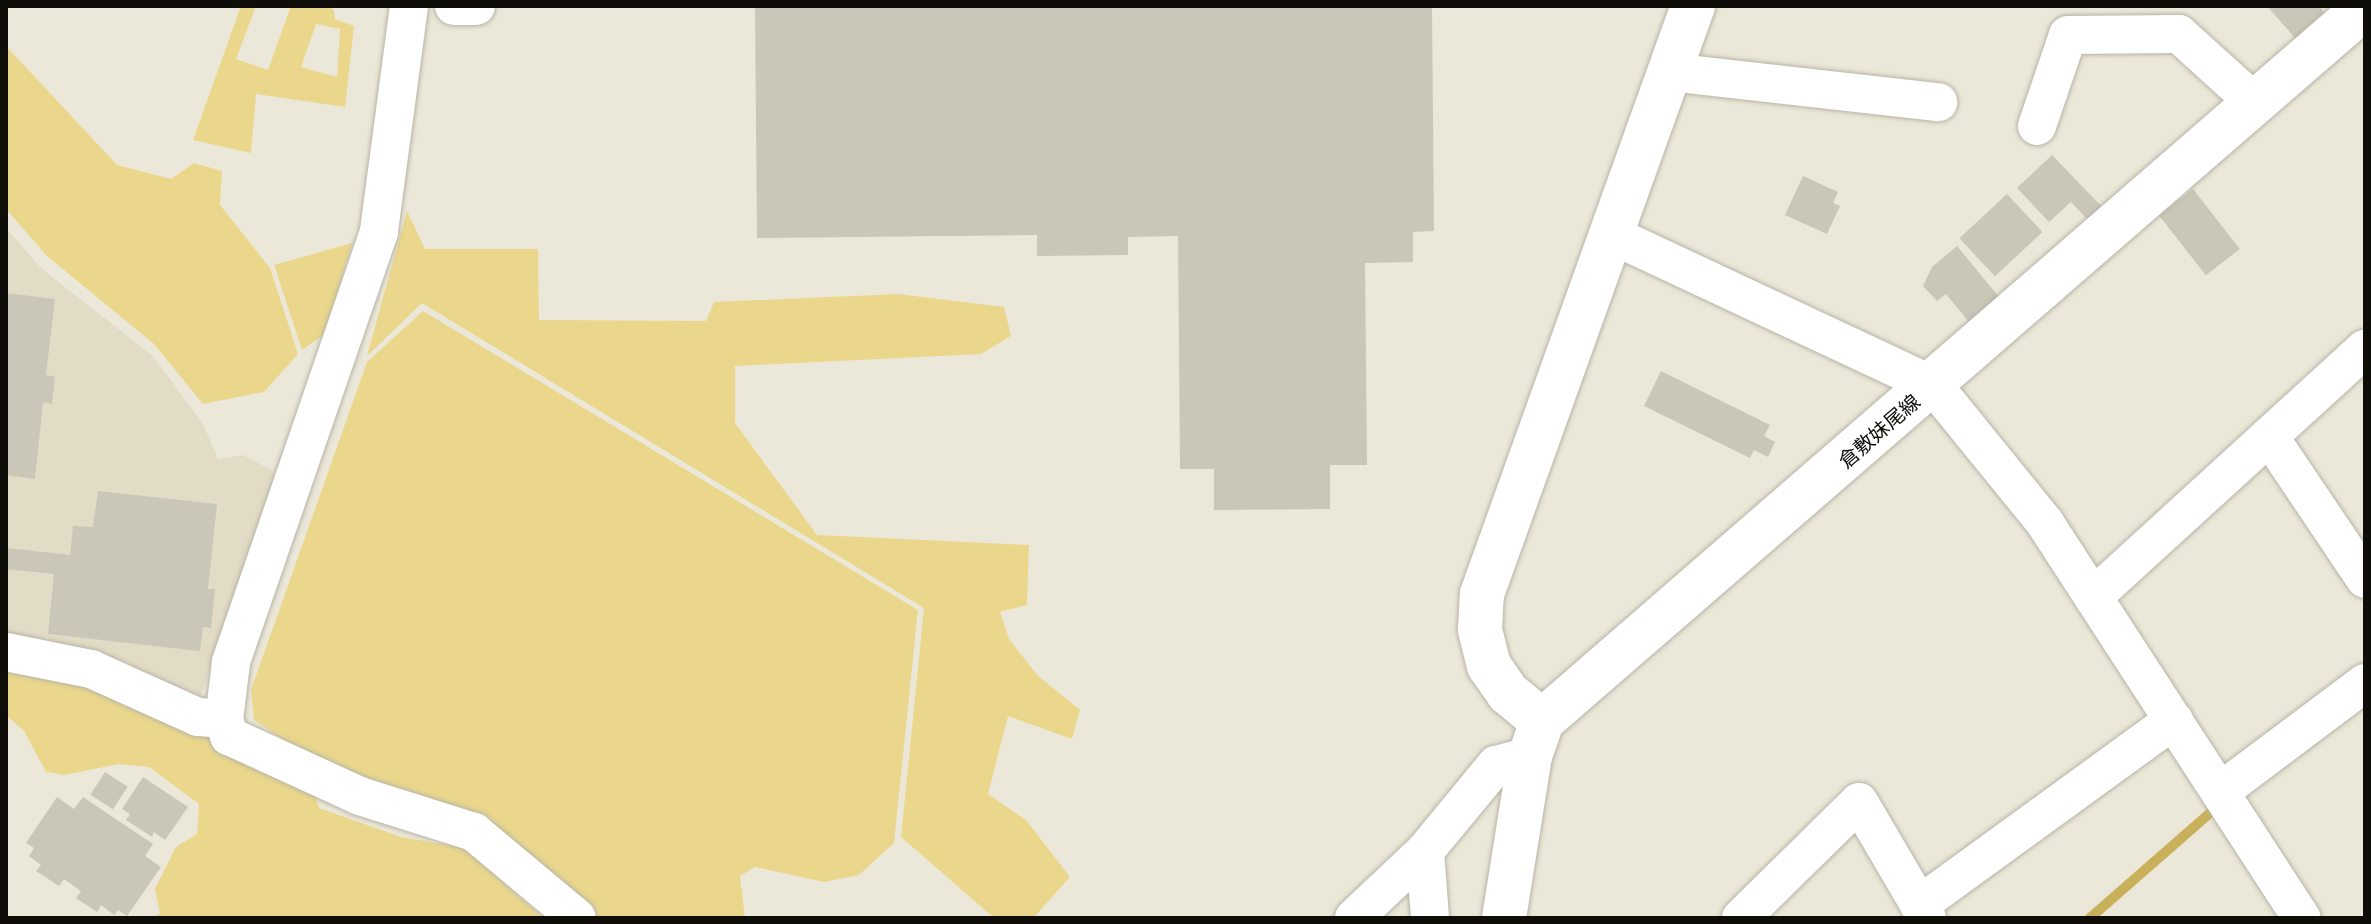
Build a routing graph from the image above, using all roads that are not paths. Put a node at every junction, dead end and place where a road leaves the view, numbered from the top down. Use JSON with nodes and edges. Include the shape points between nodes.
{"nodes":[{"id":1,"x":409,"y":6,"type":"edge"},
{"id":2,"x":454,"y":6,"type":"edge"},
{"id":3,"x":476,"y":6,"type":"edge"},
{"id":4,"x":1693,"y":6,"type":"edge"},
{"id":5,"x":2365,"y":7,"type":"edge"},
{"id":6,"x":2173,"y":20,"type":"edge"},
{"id":7,"x":1669,"y":72,"type":"junction"},
{"id":8,"x":1938,"y":102,"type":"dead end"},
{"id":9,"x":2255,"y":103,"type":"junction"},
{"id":10,"x":2037,"y":126,"type":"dead end"},
{"id":11,"x":1610,"y":234,"type":"junction"},
{"id":12,"x":2362,"y":358,"type":"edge"},
{"id":13,"x":1933,"y":385,"type":"junction"},
{"id":14,"x":2269,"y":436,"type":"junction"},
{"id":15,"x":2365,"y":579,"type":"edge"},
{"id":16,"x":2093,"y":597,"type":"junction"},
{"id":17,"x":6,"y":652,"type":"edge"},
{"id":18,"x":2365,"y":683,"type":"edge"},
{"id":19,"x":224,"y":719,"type":"junction"},
{"id":20,"x":2174,"y":720,"type":"junction"},
{"id":21,"x":1536,"y":739,"type":"junction"},
{"id":22,"x":2221,"y":791,"type":"junction"},
{"id":23,"x":1425,"y":851,"type":"junction"},
{"id":24,"x":1923,"y":911,"type":"edge"},
{"id":25,"x":577,"y":918,"type":"edge"},
{"id":26,"x":1354,"y":918,"type":"edge"},
{"id":27,"x":1430,"y":918,"type":"edge"},
{"id":28,"x":1504,"y":918,"type":"edge"},
{"id":29,"x":1741,"y":918,"type":"edge"},
{"id":30,"x":2302,"y":918,"type":"edge"}],
"edges":[{"from":1,"to":19,"type":"street","via":[[379,232],[231,663]]},
{"from":2,"to":3,"type":"street"},
{"from":4,"to":7,"type":"main road"},
{"from":5,"to":9,"type":"main road","name":"倉敷妹尾線"},
{"from":6,"to":9,"type":"street","via":[[2179,34]]},
{"from":6,"to":10,"type":"street","via":[[2068,35]]},
{"from":7,"to":8,"type":"street"},
{"from":7,"to":11,"type":"main road"},
{"from":9,"to":13,"type":"main road","name":"倉敷妹尾線"},
{"from":11,"to":13,"type":"street"},
{"from":11,"to":21,"type":"main road","via":[[1482,594],[1480,629],[1489,666]]},
{"from":12,"to":14,"type":"street"},
{"from":13,"to":16,"type":"street","via":[[2045,523]]},
{"from":13,"to":21,"type":"main road","name":"倉敷妹尾線"},
{"from":14,"to":15,"type":"street"},
{"from":14,"to":16,"type":"street"},
{"from":16,"to":20,"type":"street"},
{"from":17,"to":19,"type":"street","via":[[91,669],[198,717]]},
{"from":18,"to":22,"type":"street"},
{"from":19,"to":25,"type":"street","via":[[229,736],[360,796],[474,832]]},
{"from":20,"to":22,"type":"street"},
{"from":20,"to":24,"type":"street"},
{"from":21,"to":23,"type":"street","via":[[1496,765]]},
{"from":21,"to":28,"type":"main road"},
{"from":22,"to":30,"type":"street"},
{"from":23,"to":26,"type":"street"},
{"from":23,"to":27,"type":"street"},
{"from":24,"to":29,"type":"street","via":[[1859,802]]}]}
